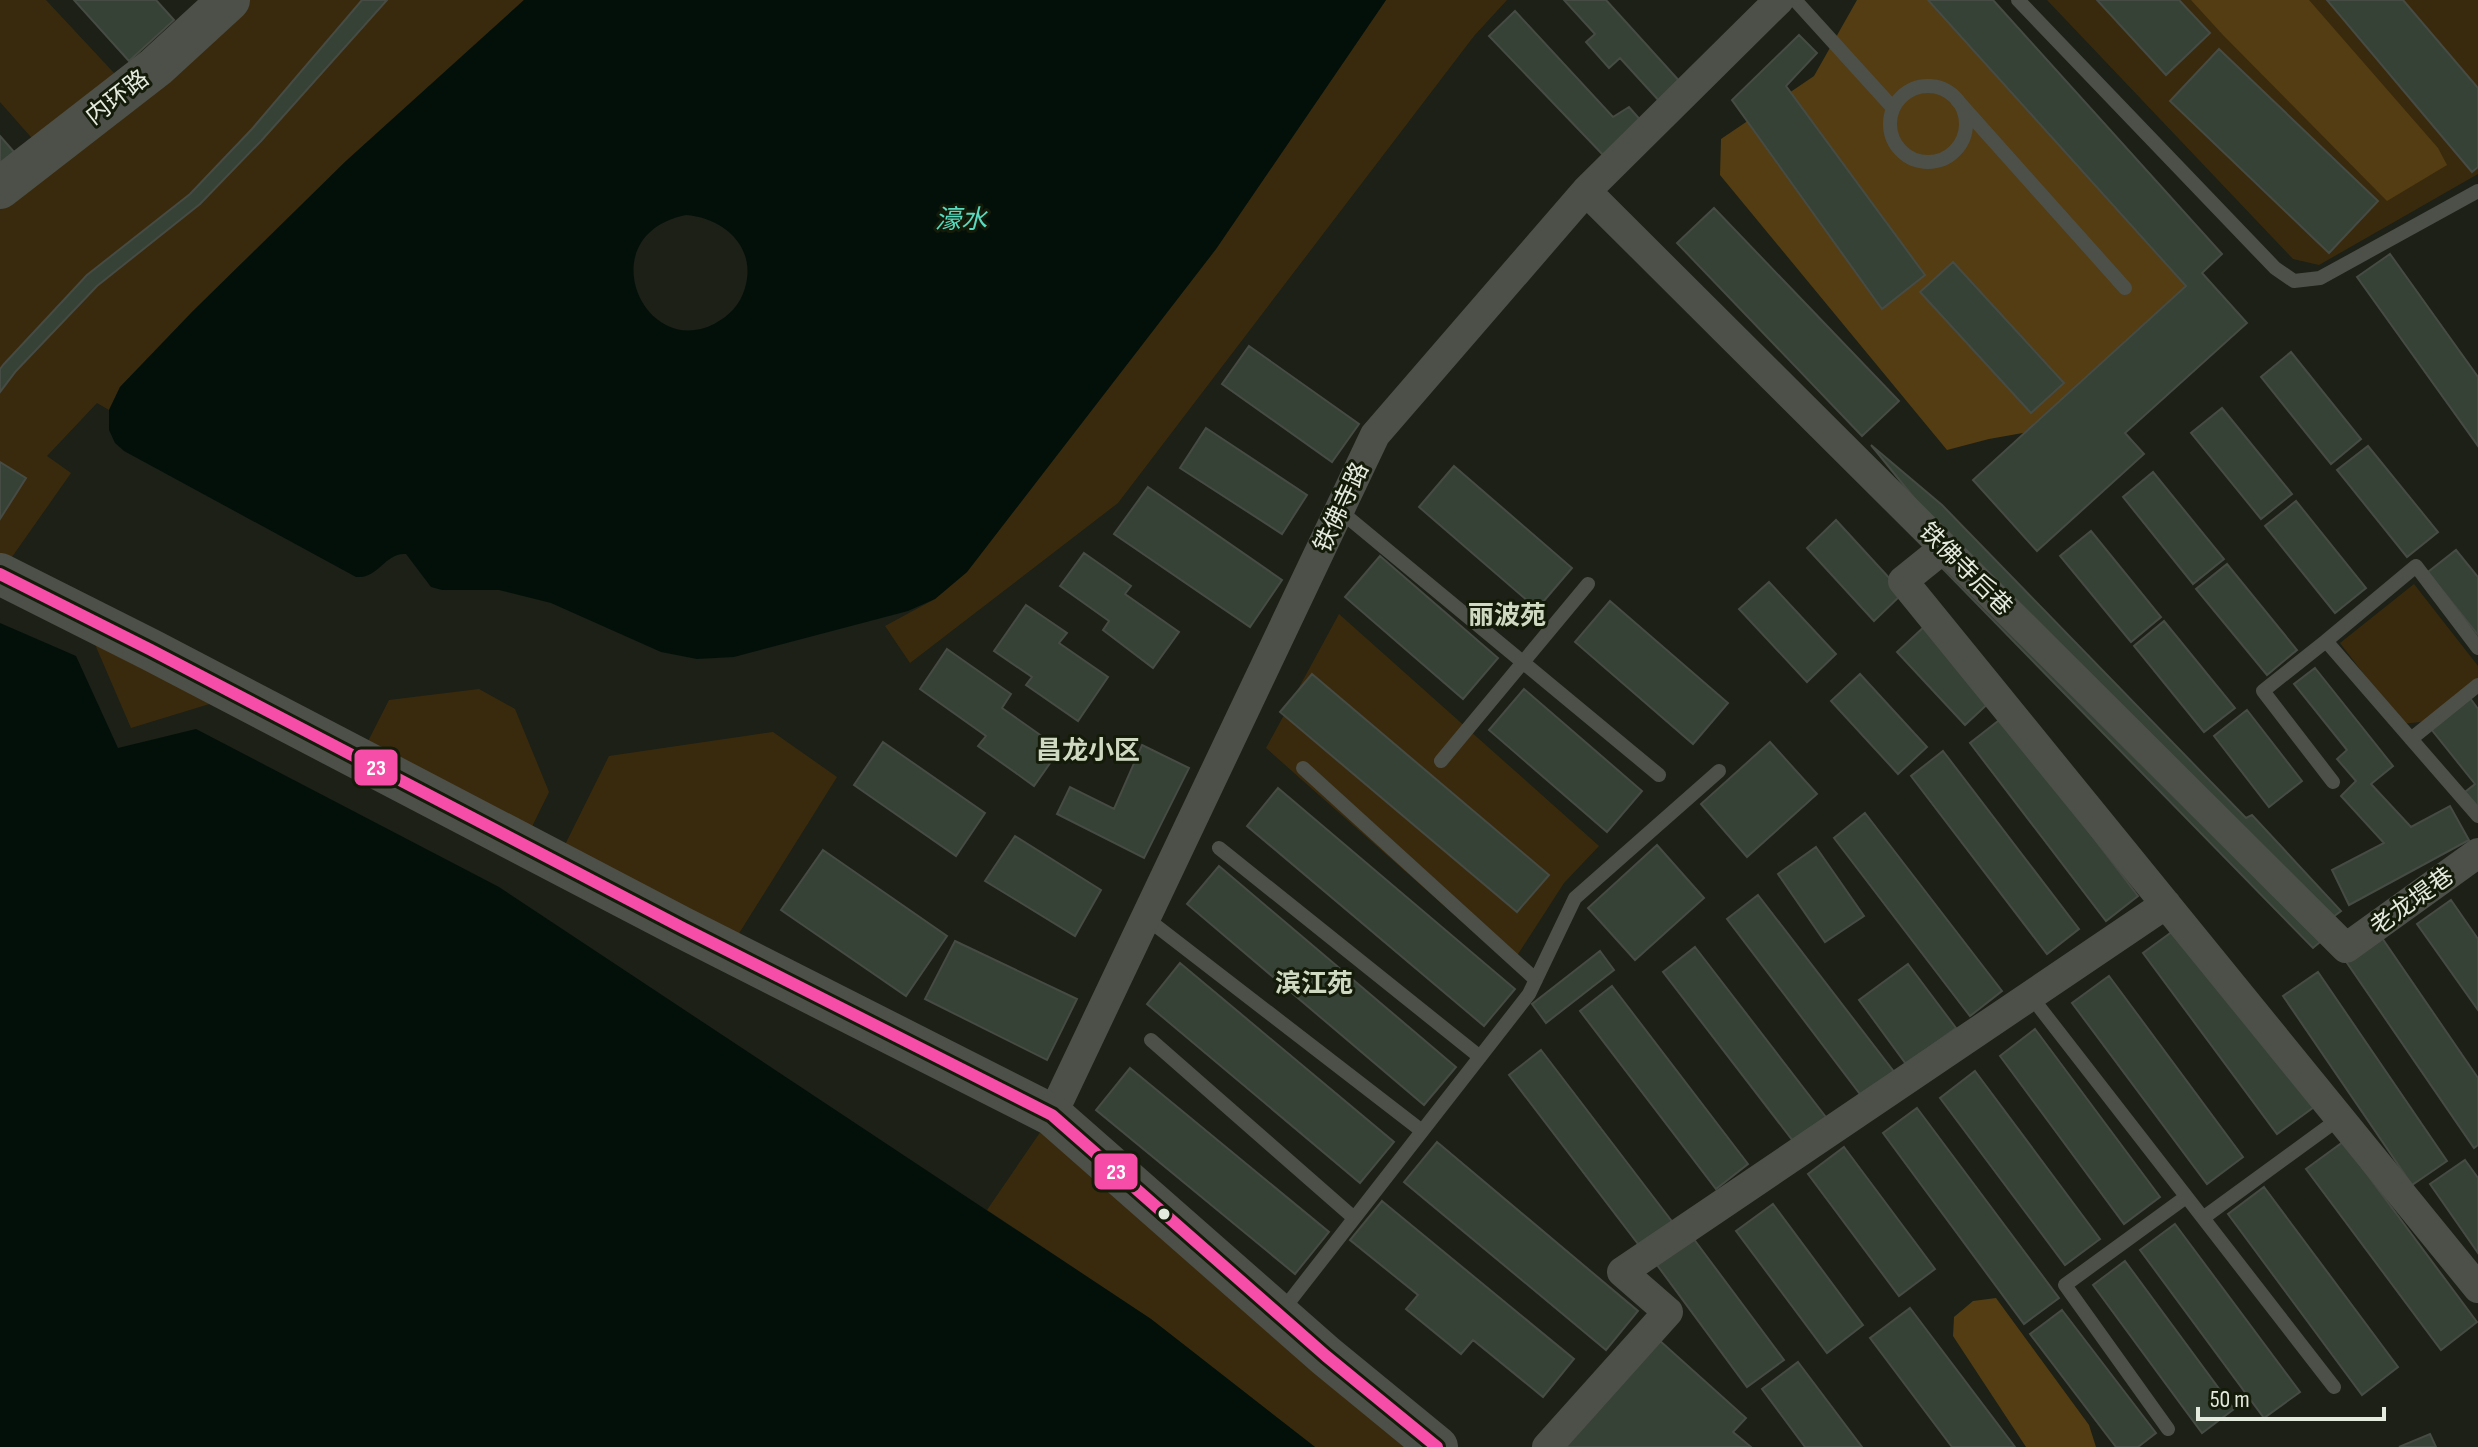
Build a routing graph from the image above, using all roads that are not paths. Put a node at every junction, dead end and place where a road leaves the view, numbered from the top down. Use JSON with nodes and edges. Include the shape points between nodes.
{"nodes":[{"id":1,"x":229,"y":0,"type":"edge"},
{"id":2,"x":1779,"y":0,"type":"edge"},
{"id":3,"x":1795,"y":0,"type":"edge"},
{"id":4,"x":2018,"y":0,"type":"edge"},
{"id":5,"x":1957,"y":100,"type":"junction"},
{"id":6,"x":1893,"y":108,"type":"junction"},
{"id":7,"x":0,"y":188,"type":"edge"},
{"id":8,"x":1586,"y":191,"type":"junction"},
{"id":9,"x":2478,"y":191,"type":"edge"},
{"id":10,"x":2125,"y":288,"type":"dead end"},
{"id":11,"x":1339,"y":510,"type":"junction"},
{"id":12,"x":1944,"y":548,"type":"junction"},
{"id":13,"x":0,"y":574,"type":"edge"},
{"id":14,"x":1588,"y":584,"type":"dead end"},
{"id":15,"x":2326,"y":641,"type":"junction"},
{"id":16,"x":2478,"y":648,"type":"edge"},
{"id":17,"x":1522,"y":661,"type":"junction"},
{"id":18,"x":2478,"y":685,"type":"edge"},
{"id":19,"x":2411,"y":739,"type":"junction"},
{"id":20,"x":1441,"y":761,"type":"dead end"},
{"id":21,"x":1303,"y":768,"type":"dead end"},
{"id":22,"x":1719,"y":771,"type":"dead end"},
{"id":23,"x":1659,"y":775,"type":"dead end"},
{"id":24,"x":2333,"y":782,"type":"dead end"},
{"id":25,"x":2478,"y":816,"type":"edge"},
{"id":26,"x":1219,"y":848,"type":"dead end"},
{"id":27,"x":2478,"y":853,"type":"edge"},
{"id":28,"x":2166,"y":904,"type":"junction"},
{"id":29,"x":1146,"y":918,"type":"junction"},
{"id":30,"x":2346,"y":948,"type":"joint"},
{"id":31,"x":1536,"y":980,"type":"junction"},
{"id":32,"x":2040,"y":1008,"type":"dead end"},
{"id":33,"x":1151,"y":1040,"type":"dead end"},
{"id":34,"x":1480,"y":1057,"type":"junction"},
{"id":35,"x":1052,"y":1115,"type":"junction"},
{"id":36,"x":2340,"y":1118,"type":"junction"},
{"id":37,"x":1422,"y":1131,"type":"junction"},
{"id":38,"x":2186,"y":1197,"type":"junction"},
{"id":39,"x":1354,"y":1218,"type":"junction"},
{"id":40,"x":2203,"y":1218,"type":"junction"},
{"id":41,"x":2478,"y":1288,"type":"edge"},
{"id":42,"x":1279,"y":1315,"type":"junction"},
{"id":43,"x":2334,"y":1387,"type":"dead end"},
{"id":44,"x":2168,"y":1429,"type":"dead end"},
{"id":45,"x":1437,"y":1447,"type":"edge"},
{"id":46,"x":1547,"y":1447,"type":"edge"}],
"edges":[{"from":1,"to":7,"type":"street","name":"内环路","via":[[156,67]]},
{"from":2,"to":8,"type":"street","name":"铁佛寺路"},
{"from":3,"to":6,"type":"lane"},
{"from":4,"to":9,"type":"lane","via":[[2275,268],[2294,281],[2320,278]]},
{"from":5,"to":6,"type":"lane","via":[[1948,91],[1923,86]]},
{"from":5,"to":6,"type":"lane","via":[[1966,123],[1960,147],[1951,156],[1927,163],[1895,145],[1890,133]]},
{"from":5,"to":10,"type":"lane"},
{"from":8,"to":11,"type":"street","name":"铁佛寺路","via":[[1375,435]]},
{"from":8,"to":12,"type":"street","name":"铁佛寺后巷"},
{"from":11,"to":17,"type":"lane"},
{"from":11,"to":29,"type":"street","name":"铁佛寺路"},
{"from":12,"to":28,"type":"street","via":[[1903,581]]},
{"from":12,"to":30,"type":"street","name":"铁佛寺后巷"},
{"from":13,"to":35,"type":"street"},
{"from":14,"to":17,"type":"lane"},
{"from":15,"to":16,"type":"lane","via":[[2416,566]]},
{"from":15,"to":19,"type":"lane"},
{"from":15,"to":24,"type":"lane","via":[[2263,691]]},
{"from":17,"to":20,"type":"lane"},
{"from":17,"to":23,"type":"lane"},
{"from":18,"to":19,"type":"lane"},
{"from":19,"to":25,"type":"lane"},
{"from":21,"to":31,"type":"lane"},
{"from":22,"to":31,"type":"lane","via":[[1575,898]]},
{"from":26,"to":34,"type":"lane"},
{"from":27,"to":30,"type":"street","name":"老龙堤巷"},
{"from":28,"to":36,"type":"street"},
{"from":28,"to":46,"type":"street","via":[[1622,1272],[1668,1312]]},
{"from":29,"to":35,"type":"street","name":"铁佛寺路"},
{"from":29,"to":37,"type":"lane"},
{"from":31,"to":34,"type":"lane"},
{"from":32,"to":38,"type":"lane"},
{"from":33,"to":39,"type":"lane"},
{"from":34,"to":37,"type":"lane"},
{"from":35,"to":42,"type":"street"},
{"from":36,"to":40,"type":"lane"},
{"from":36,"to":41,"type":"street"},
{"from":37,"to":39,"type":"lane"},
{"from":38,"to":40,"type":"lane"},
{"from":38,"to":44,"type":"lane","via":[[2065,1285]]},
{"from":39,"to":42,"type":"lane"},
{"from":40,"to":43,"type":"lane"},
{"from":42,"to":45,"type":"street"}]}
